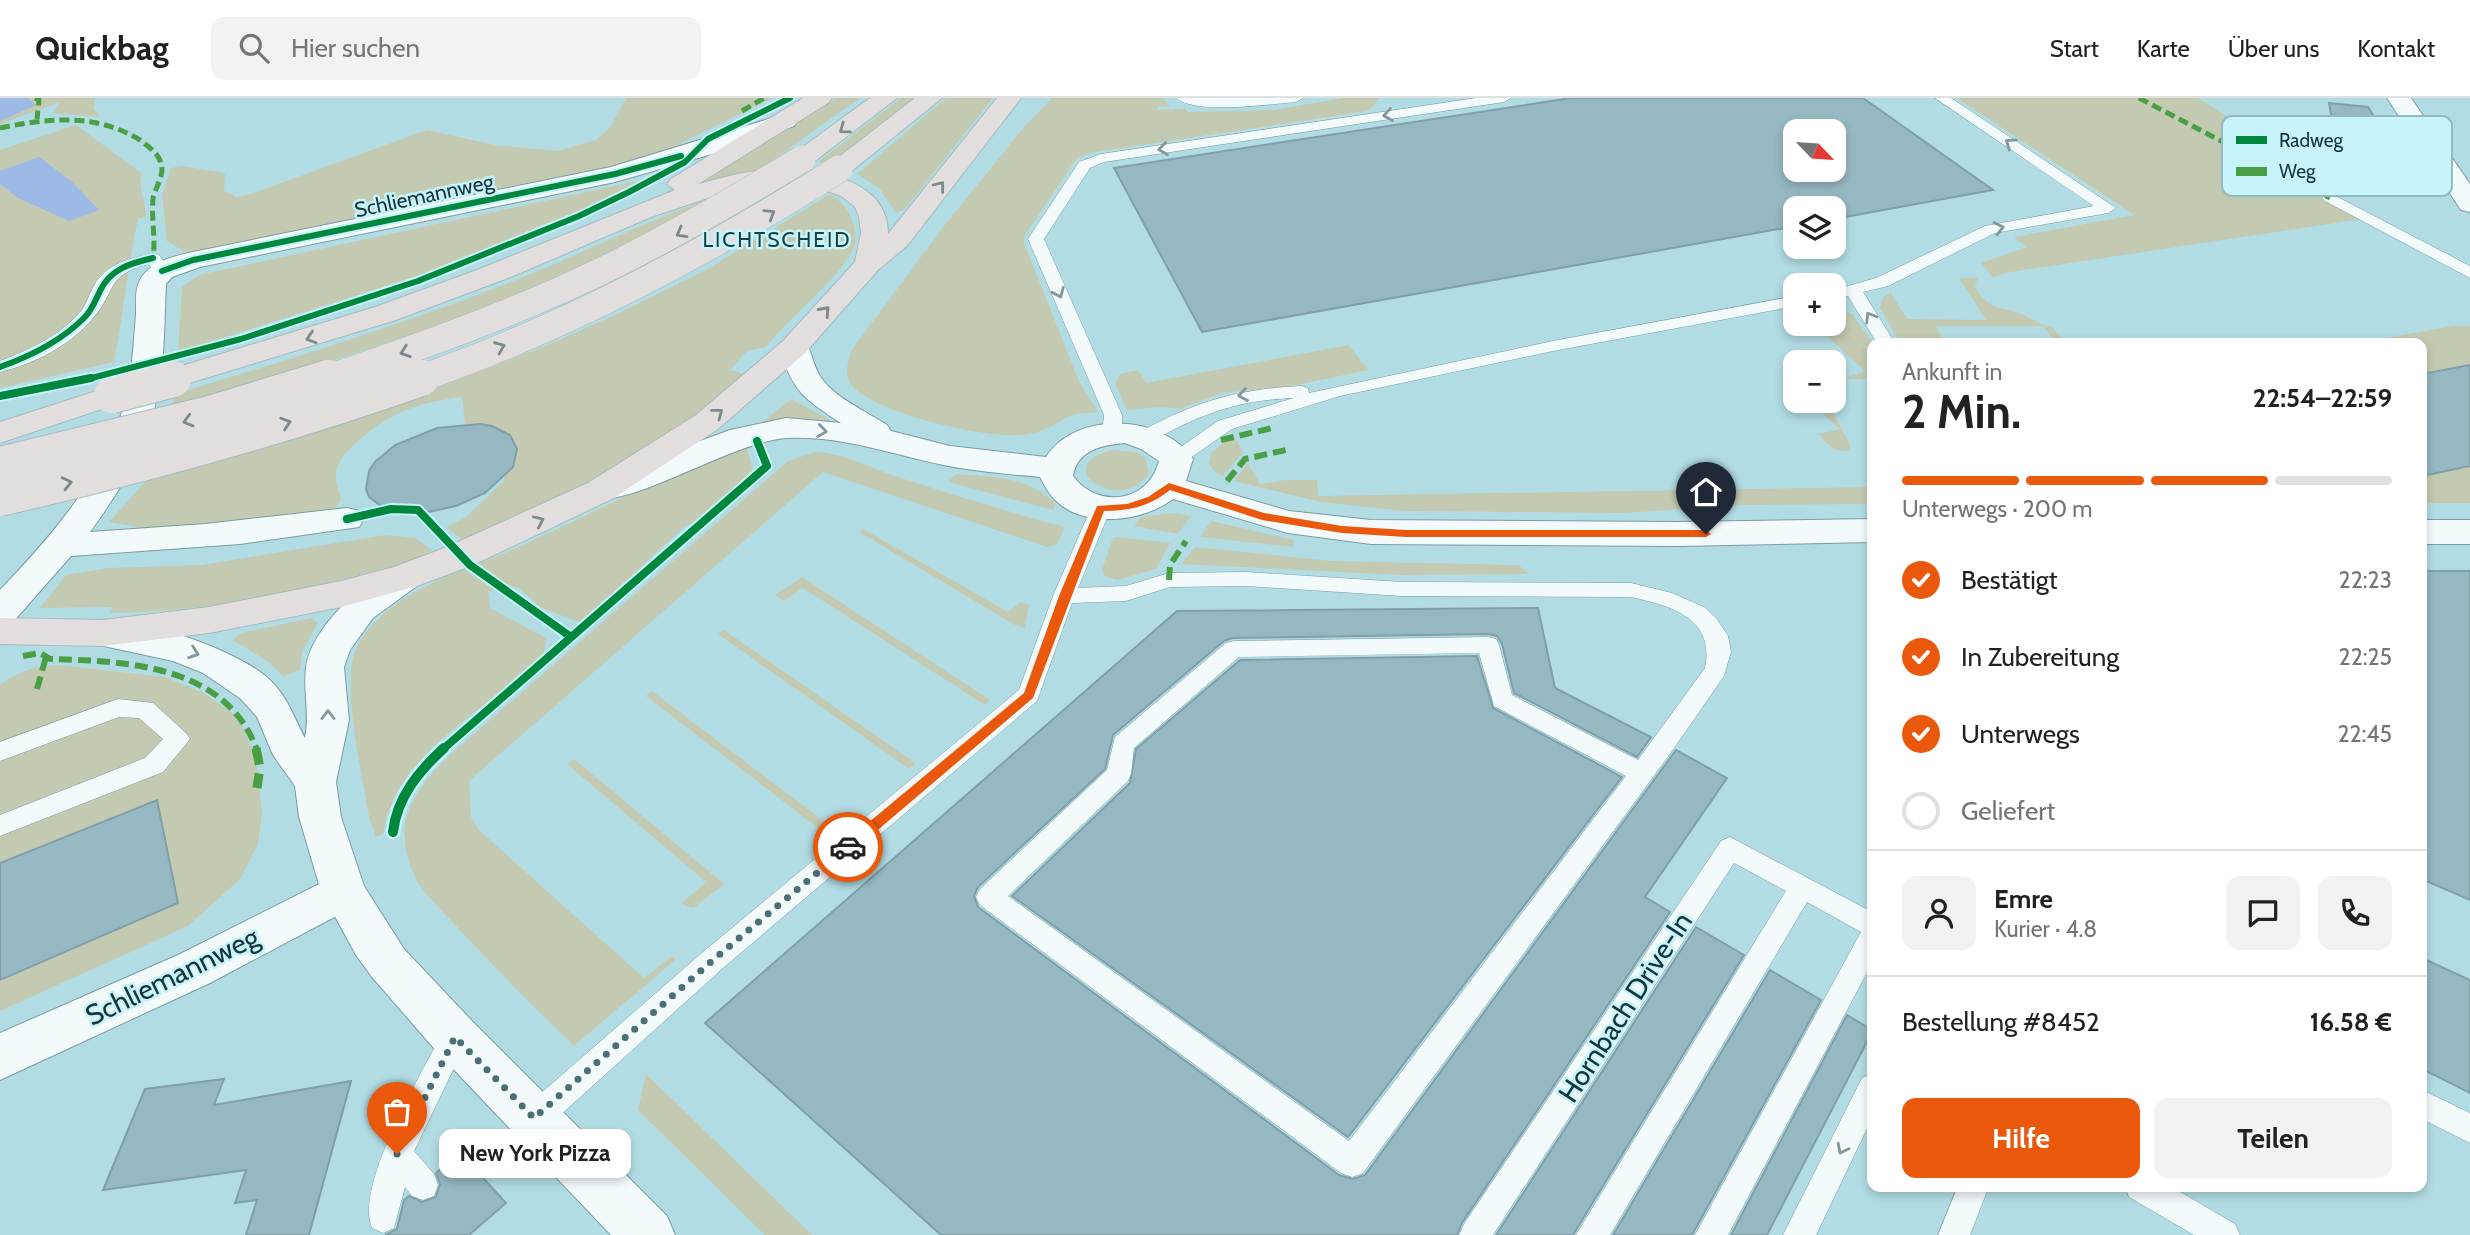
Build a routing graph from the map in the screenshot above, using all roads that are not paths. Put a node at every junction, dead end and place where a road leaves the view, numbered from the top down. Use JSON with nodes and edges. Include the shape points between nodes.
{"nodes":[{"id":1,"x":821,"y":98,"type":"edge"},
{"id":2,"x":885,"y":98,"type":"edge"},
{"id":3,"x":930,"y":98,"type":"edge"},
{"id":4,"x":1009,"y":98,"type":"edge"},
{"id":5,"x":1183,"y":98,"type":"edge"},
{"id":6,"x":1296,"y":98,"type":"edge"},
{"id":7,"x":1504,"y":98,"type":"edge"},
{"id":8,"x":1942,"y":98,"type":"edge"},
{"id":9,"x":2399,"y":98,"type":"edge"},
{"id":10,"x":2412,"y":116,"type":"edge"},
{"id":11,"x":785,"y":121,"type":"junction"},
{"id":12,"x":2452,"y":176,"type":"edge"},
{"id":13,"x":2330,"y":198,"type":"dead end"},
{"id":14,"x":2470,"y":204,"type":"edge"},
{"id":15,"x":611,"y":223,"type":"junction"},
{"id":16,"x":868,"y":264,"type":"junction"},
{"id":17,"x":162,"y":271,"type":"junction"},
{"id":18,"x":2470,"y":273,"type":"edge"},
{"id":19,"x":1854,"y":292,"type":"junction"},
{"id":20,"x":1846,"y":293,"type":"edge"},
{"id":21,"x":1783,"y":303,"type":"edge"},
{"id":22,"x":1883,"y":338,"type":"edge"},
{"id":23,"x":794,"y":347,"type":"junction"},
{"id":24,"x":0,"y":367,"type":"edge"},
{"id":25,"x":1336,"y":391,"type":"junction"},
{"id":26,"x":111,"y":396,"type":"junction"},
{"id":27,"x":0,"y":416,"type":"edge"},
{"id":28,"x":0,"y":433,"type":"edge"},
{"id":29,"x":1112,"y":434,"type":"junction"},
{"id":30,"x":1144,"y":437,"type":"junction"},
{"id":31,"x":892,"y":441,"type":"junction"},
{"id":32,"x":0,"y":465,"type":"edge"},
{"id":33,"x":1056,"y":469,"type":"junction"},
{"id":34,"x":1172,"y":473,"type":"junction"},
{"id":35,"x":600,"y":491,"type":"junction"},
{"id":36,"x":0,"y":498,"type":"edge"},
{"id":37,"x":1101,"y":508,"type":"junction"},
{"id":38,"x":347,"y":519,"type":"dead end"},
{"id":39,"x":1867,"y":531,"type":"edge"},
{"id":40,"x":2427,"y":532,"type":"edge"},
{"id":41,"x":2470,"y":532,"type":"edge"},
{"id":42,"x":61,"y":545,"type":"junction"},
{"id":43,"x":404,"y":576,"type":"junction"},
{"id":44,"x":1064,"y":596,"type":"junction"},
{"id":45,"x":5,"y":625,"type":"edge"},
{"id":46,"x":103,"y":633,"type":"junction"},
{"id":47,"x":0,"y":752,"type":"edge"},
{"id":48,"x":1642,"y":773,"type":"junction"},
{"id":49,"x":315,"y":782,"type":"junction"},
{"id":50,"x":0,"y":826,"type":"edge"},
{"id":51,"x":1802,"y":887,"type":"junction"},
{"id":52,"x":343,"y":891,"type":"junction"},
{"id":53,"x":1867,"y":922,"type":"edge"},
{"id":54,"x":1867,"y":947,"type":"edge"},
{"id":55,"x":455,"y":1037,"type":"junction"},
{"id":56,"x":0,"y":1057,"type":"edge"},
{"id":57,"x":1867,"y":1098,"type":"edge"},
{"id":58,"x":2427,"y":1107,"type":"edge"},
{"id":59,"x":534,"y":1118,"type":"junction"},
{"id":60,"x":2470,"y":1129,"type":"edge"},
{"id":61,"x":397,"y":1154,"type":"junction"},
{"id":62,"x":422,"y":1185,"type":"dead end"},
{"id":63,"x":1972,"y":1192,"type":"edge"},
{"id":64,"x":2150,"y":1192,"type":"edge"},
{"id":65,"x":383,"y":1217,"type":"dead end"},
{"id":66,"x":636,"y":1232,"type":"edge"},
{"id":67,"x":1475,"y":1235,"type":"edge"},
{"id":68,"x":1592,"y":1235,"type":"edge"},
{"id":69,"x":1711,"y":1235,"type":"edge"},
{"id":70,"x":1799,"y":1235,"type":"edge"},
{"id":71,"x":1954,"y":1235,"type":"edge"},
{"id":72,"x":2224,"y":1235,"type":"edge"}],
"edges":[{"from":1,"to":11,"type":"highway"},
{"from":2,"to":32,"type":"highway","one_way":true,"bridge":true,"via":[[802,159],[677,235],[512,313],[260,400]]},
{"from":36,"to":3,"type":"highway","one_way":true,"bridge":true,"via":[[146,464],[280,425],[465,361],[637,288],[753,225],[839,169]]},
{"from":16,"to":4,"type":"highway","one_way":true,"via":[[897,240]]},
{"from":5,"to":6,"type":"lane","via":[[1223,104]]},
{"from":7,"to":29,"type":"lane","one_way":true,"via":[[1101,158],[1084,165],[1036,239],[1113,415]]},
{"from":19,"to":8,"type":"lane","one_way":true,"via":[[1991,229],[2108,208]]},
{"from":9,"to":10,"type":"street"},
{"from":11,"to":15,"type":"highway"},
{"from":11,"to":17,"type":"street","name":"Schliemannweg","via":[[615,174],[193,260]]},
{"from":12,"to":14,"type":"street"},
{"from":13,"to":18,"type":"lane"},
{"from":15,"to":16,"type":"highway","via":[[730,184],[802,176],[843,186],[866,202],[874,225]]},
{"from":15,"to":26,"type":"highway","one_way":true,"bridge":true,"via":[[412,304]]},
{"from":23,"to":16,"type":"highway","one_way":true},
{"from":17,"to":24,"type":"lane","via":[[153,258],[113,272],[73,329]]},
{"from":17,"to":42,"type":"street","via":[[152,283],[142,390],[126,450]]},
{"from":19,"to":20,"type":"lane"},
{"from":22,"to":19,"type":"lane","one_way":true},
{"from":21,"to":25,"type":"lane"},
{"from":23,"to":31,"type":"street","via":[[802,373],[816,393]]},
{"from":35,"to":23,"type":"highway","one_way":true,"via":[[707,422]]},
{"from":25,"to":30,"type":"lane","one_way":true,"via":[[1230,397]]},
{"from":25,"to":34,"type":"lane","via":[[1225,425]]},
{"from":26,"to":27,"type":"highway"},
{"from":26,"to":28,"type":"highway"},
{"from":29,"to":30,"type":"street"},
{"from":29,"to":33,"type":"street","via":[[1087,439],[1072,448]]},
{"from":30,"to":34,"type":"street","via":[[1162,445]]},
{"from":31,"to":33,"type":"street","via":[[950,456]]},
{"from":35,"to":31,"type":"street","one_way":true,"via":[[730,440],[765,431],[803,428]]},
{"from":33,"to":37,"type":"street","via":[[1059,484],[1068,495]]},
{"from":34,"to":37,"type":"street","via":[[1151,500]]},
{"from":34,"to":39,"type":"street","via":[[1288,523],[1371,532]]},
{"from":43,"to":35,"type":"highway","one_way":true,"via":[[478,549]]},
{"from":37,"to":44,"type":"lane"},
{"from":38,"to":42,"type":"street","via":[[257,533]]},
{"from":40,"to":41,"type":"street"},
{"from":42,"to":45,"type":"street"},
{"from":43,"to":46,"type":"highway","via":[[221,618]]},
{"from":49,"to":43,"type":"street","one_way":true,"via":[[329,720],[325,667],[332,646],[360,609]]},
{"from":44,"to":48,"type":"lane","via":[[1126,593],[1169,580],[1246,579],[1402,589],[1631,590],[1658,595],[1703,618],[1719,637],[1721,656],[1716,670]]},
{"from":44,"to":59,"type":"lane","via":[[1028,695],[713,960]]},
{"from":45,"to":46,"type":"highway"},
{"from":46,"to":49,"type":"street","one_way":true,"via":[[218,661],[249,682],[274,711],[284,740]]},
{"from":47,"to":50,"type":"lane","via":[[118,708],[145,709],[178,739],[155,765]]},
{"from":48,"to":48,"type":"lane","via":[[1502,700],[1488,645],[1234,649],[1123,744],[1119,774],[989,897],[1352,1162]]},
{"from":49,"to":52,"type":"street","via":[[320,817]]},
{"from":51,"to":53,"type":"lane","name":"Hornbach Drive-In"},
{"from":51,"to":67,"type":"lane","name":"Hornbach Drive-In","via":[[1730,848]]},
{"from":51,"to":68,"type":"lane"},
{"from":52,"to":55,"type":"street","via":[[388,963]]},
{"from":52,"to":56,"type":"street","name":"Schliemannweg","via":[[194,969]]},
{"from":54,"to":69,"type":"lane"},
{"from":55,"to":59,"type":"street"},
{"from":55,"to":61,"type":"lane"},
{"from":57,"to":70,"type":"lane","one_way":true},
{"from":58,"to":60,"type":"lane"},
{"from":59,"to":66,"type":"street"},
{"from":61,"to":62,"type":"lane"},
{"from":61,"to":65,"type":"lane"},
{"from":63,"to":71,"type":"lane"},
{"from":64,"to":72,"type":"lane"}]}
